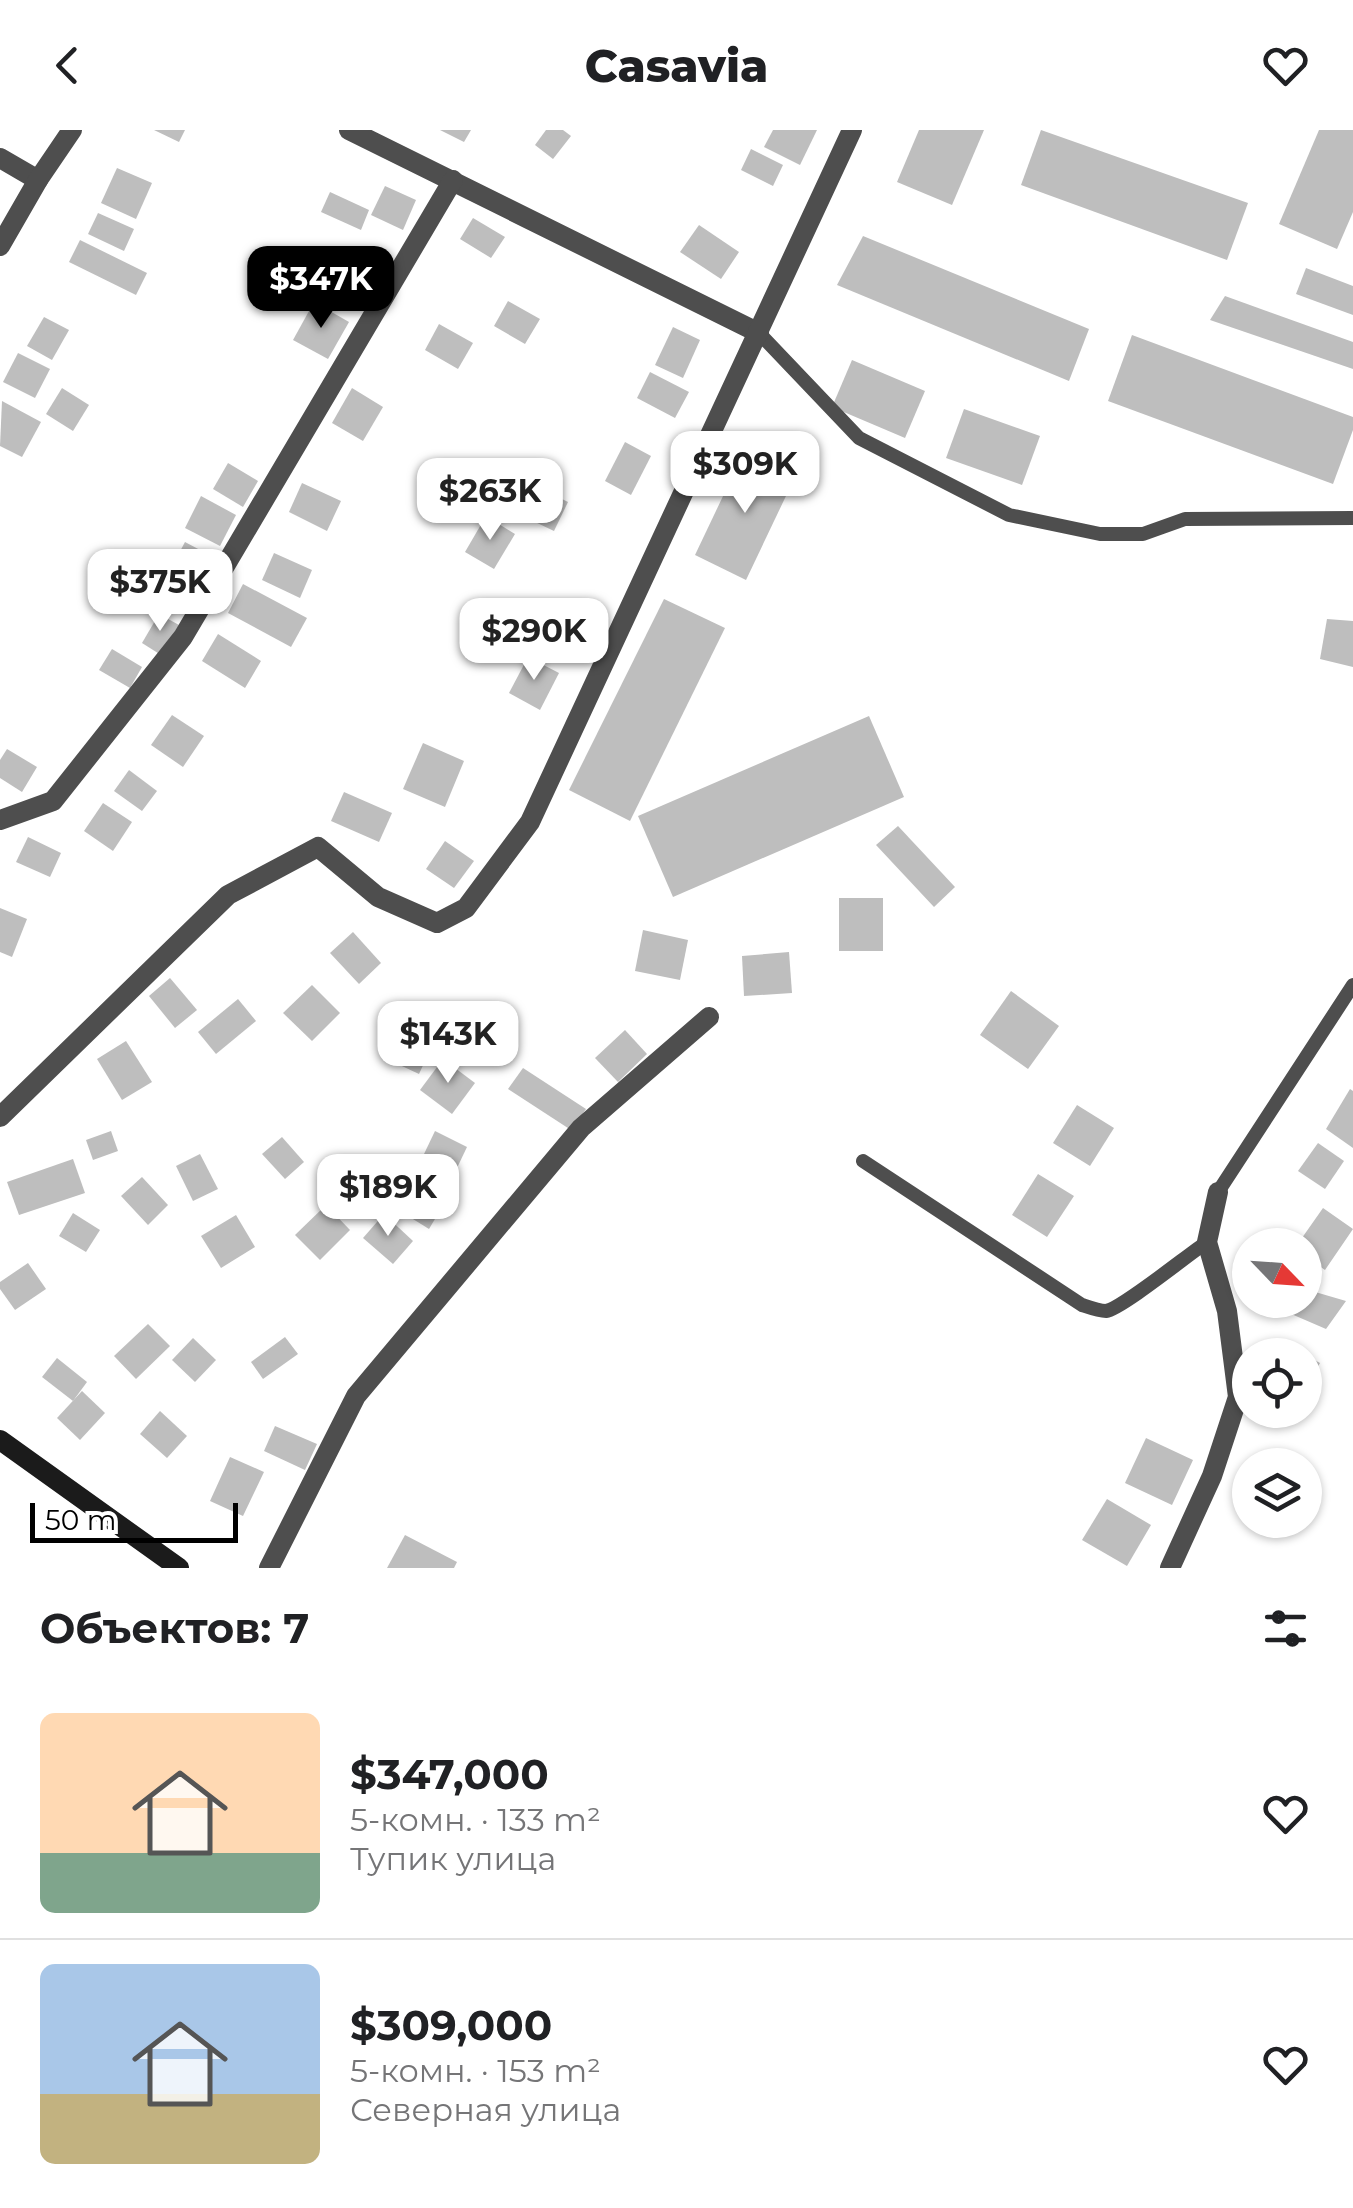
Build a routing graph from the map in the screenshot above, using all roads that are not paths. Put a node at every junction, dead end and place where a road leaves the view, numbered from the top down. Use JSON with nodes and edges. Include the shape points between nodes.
{"nodes":[{"id":1,"x":72,"y":130,"type":"edge"},
{"id":2,"x":349,"y":130,"type":"edge"},
{"id":3,"x":852,"y":130,"type":"edge"},
{"id":4,"x":0,"y":158,"type":"edge"},
{"id":5,"x":38,"y":180,"type":"junction"},
{"id":6,"x":453,"y":180,"type":"junction"},
{"id":7,"x":0,"y":246,"type":"edge"},
{"id":8,"x":759,"y":333,"type":"junction"},
{"id":9,"x":1353,"y":518,"type":"edge"},
{"id":10,"x":0,"y":820,"type":"edge"},
{"id":11,"x":1353,"y":985,"type":"edge"},
{"id":12,"x":708,"y":1017,"type":"dead end"},
{"id":13,"x":0,"y":1116,"type":"edge"},
{"id":14,"x":864,"y":1161,"type":"dead end"},
{"id":15,"x":1218,"y":1192,"type":"joint"},
{"id":16,"x":1207,"y":1242,"type":"junction"},
{"id":17,"x":0,"y":1440,"type":"edge"},
{"id":18,"x":178,"y":1568,"type":"edge"},
{"id":19,"x":269,"y":1568,"type":"edge"},
{"id":20,"x":1170,"y":1568,"type":"edge"}],
"edges":[{"from":1,"to":5,"type":"street"},
{"from":2,"to":6,"type":"street"},
{"from":3,"to":8,"type":"street"},
{"from":4,"to":5,"type":"street"},
{"from":5,"to":7,"type":"street"},
{"from":6,"to":8,"type":"street"},
{"from":6,"to":10,"type":"street","via":[[183,637],[54,801]]},
{"from":8,"to":9,"type":"lane","via":[[859,438],[1009,515],[1100,534],[1144,534],[1185,519]]},
{"from":8,"to":13,"type":"street","via":[[530,822],[466,908],[437,923],[378,897],[318,847],[228,895]]},
{"from":11,"to":15,"type":"lane"},
{"from":12,"to":19,"type":"street","via":[[581,1128],[356,1396]]},
{"from":14,"to":16,"type":"lane","via":[[1082,1305],[1105,1311]]},
{"from":15,"to":16,"type":"street"},
{"from":16,"to":20,"type":"street","via":[[1227,1311],[1238,1397],[1212,1476]]},
{"from":17,"to":18,"type":"street"}]}
